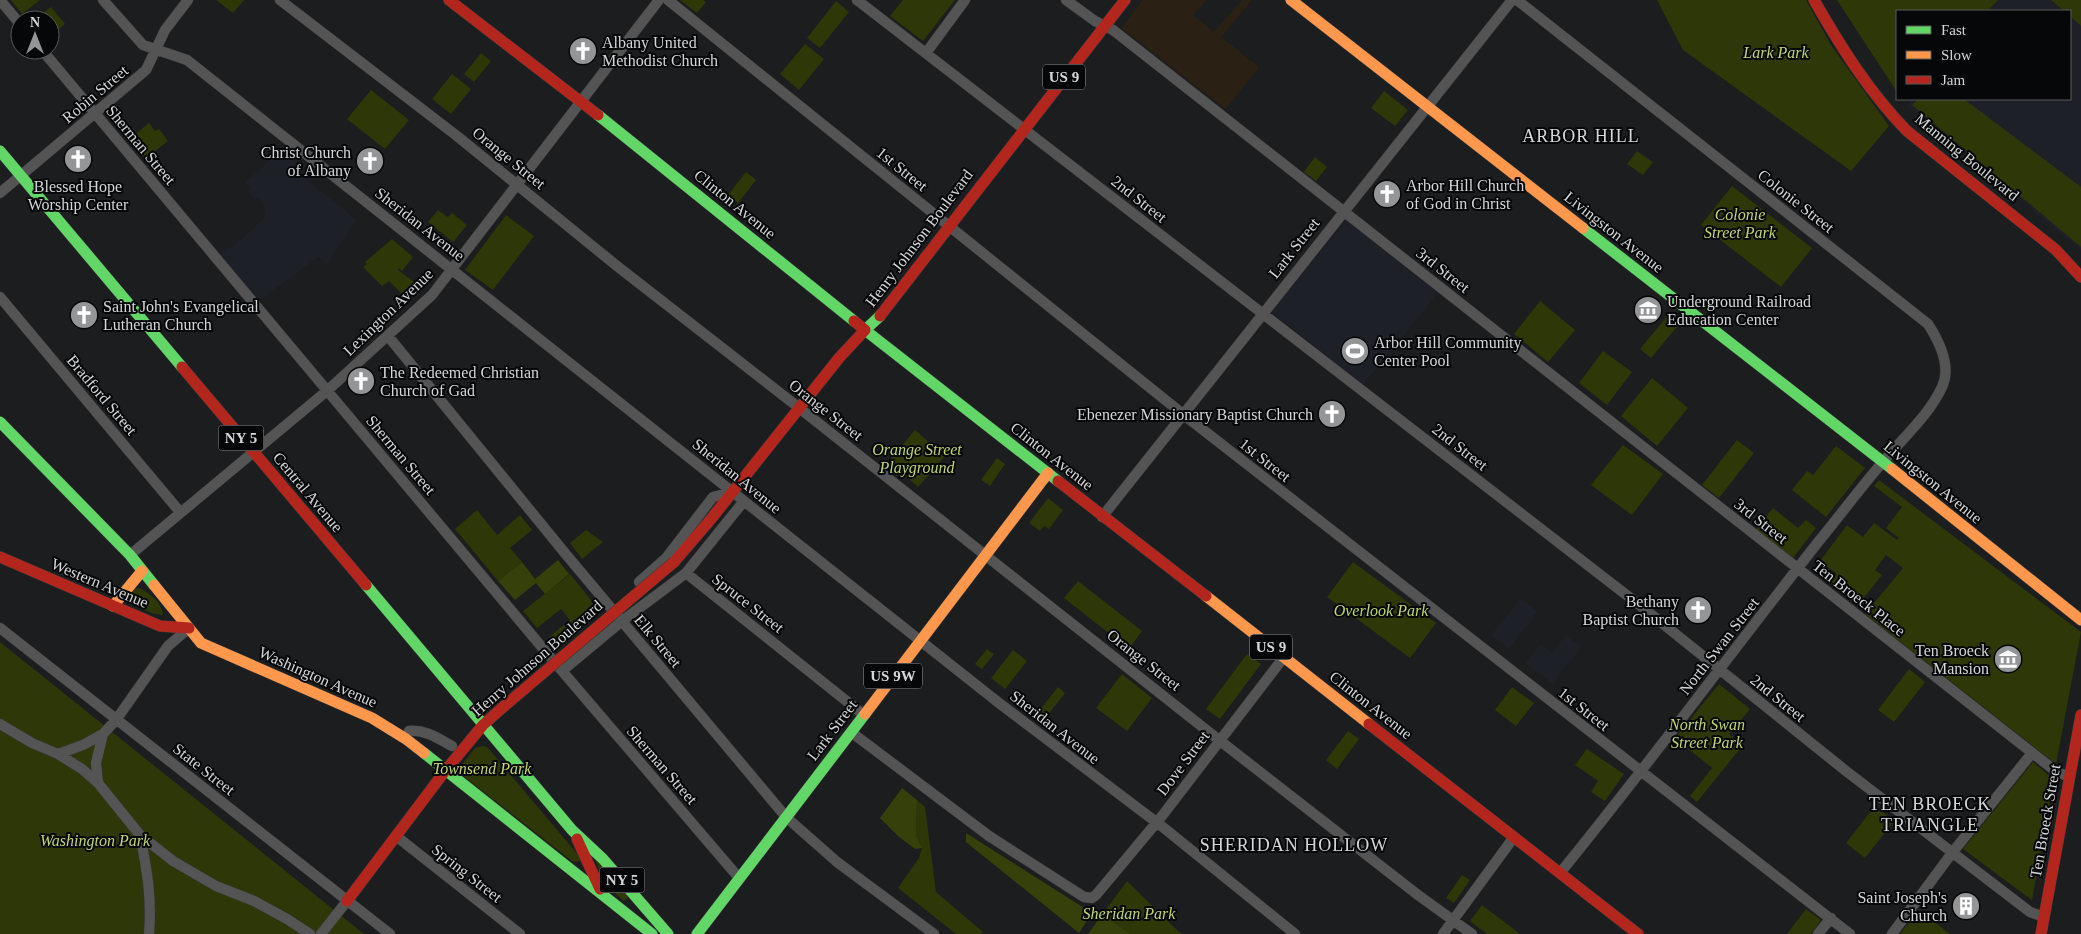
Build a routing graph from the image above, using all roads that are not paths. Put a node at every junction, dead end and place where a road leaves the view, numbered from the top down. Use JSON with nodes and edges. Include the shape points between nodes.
{"nodes":[{"id":1,"x":0,"y":0,"type":"edge"},
{"id":2,"x":103,"y":0,"type":"edge"},
{"id":3,"x":188,"y":0,"type":"edge"},
{"id":4,"x":280,"y":0,"type":"edge"},
{"id":5,"x":449,"y":0,"type":"edge"},
{"id":6,"x":660,"y":0,"type":"edge"},
{"id":7,"x":668,"y":0,"type":"edge"},
{"id":8,"x":857,"y":0,"type":"edge"},
{"id":9,"x":965,"y":0,"type":"edge"},
{"id":10,"x":1066,"y":0,"type":"edge"},
{"id":11,"x":1125,"y":0,"type":"edge"},
{"id":12,"x":1291,"y":0,"type":"edge"},
{"id":13,"x":1512,"y":0,"type":"edge"},
{"id":14,"x":1517,"y":0,"type":"edge"},
{"id":15,"x":1814,"y":0,"type":"edge"},
{"id":16,"x":10,"y":12,"type":"edge"},
{"id":17,"x":1105,"y":26,"type":"junction"},
{"id":18,"x":157,"y":50,"type":"junction"},
{"id":19,"x":926,"y":53,"type":"junction"},
{"id":20,"x":50,"y":60,"type":"edge"},
{"id":21,"x":582,"y":102,"type":"junction"},
{"id":22,"x":1428,"y":106,"type":"junction"},
{"id":23,"x":95,"y":113,"type":"junction"},
{"id":24,"x":1023,"y":129,"type":"junction"},
{"id":25,"x":0,"y":151,"type":"edge"},
{"id":26,"x":21,"y":176,"type":"junction"},
{"id":27,"x":519,"y":185,"type":"junction"},
{"id":28,"x":0,"y":193,"type":"edge"},
{"id":29,"x":1344,"y":211,"type":"junction"},
{"id":30,"x":948,"y":226,"type":"junction"},
{"id":31,"x":452,"y":268,"type":"junction"},
{"id":32,"x":2081,"y":276,"type":"edge"},
{"id":33,"x":0,"y":297,"type":"edge"},
{"id":34,"x":1263,"y":313,"type":"junction"},
{"id":35,"x":865,"y":330,"type":"junction"},
{"id":36,"x":388,"y":336,"type":"junction"},
{"id":37,"x":328,"y":390,"type":"junction"},
{"id":38,"x":798,"y":407,"type":"junction"},
{"id":39,"x":1184,"y":415,"type":"junction"},
{"id":40,"x":0,"y":422,"type":"edge"},
{"id":41,"x":253,"y":451,"type":"junction"},
{"id":42,"x":1883,"y":462,"type":"junction"},
{"id":43,"x":1048,"y":474,"type":"junction"},
{"id":44,"x":733,"y":492,"type":"junction"},
{"id":45,"x":744,"y":501,"type":"junction"},
{"id":46,"x":180,"y":512,"type":"junction"},
{"id":47,"x":1102,"y":517,"type":"junction"},
{"id":48,"x":130,"y":555,"type":"junction"},
{"id":49,"x":986,"y":555,"type":"junction"},
{"id":50,"x":0,"y":557,"type":"edge"},
{"id":51,"x":1797,"y":569,"type":"junction"},
{"id":52,"x":142,"y":571,"type":"junction"},
{"id":53,"x":686,"y":573,"type":"junction"},
{"id":54,"x":113,"y":606,"type":"junction"},
{"id":55,"x":611,"y":608,"type":"junction"},
{"id":56,"x":2081,"y":620,"type":"edge"},
{"id":57,"x":622,"y":621,"type":"junction"},
{"id":58,"x":0,"y":628,"type":"edge"},
{"id":59,"x":189,"y":628,"type":"junction"},
{"id":60,"x":920,"y":640,"type":"junction"},
{"id":61,"x":1284,"y":657,"type":"junction"},
{"id":62,"x":551,"y":658,"type":"junction"},
{"id":63,"x":1720,"y":670,"type":"junction"},
{"id":64,"x":562,"y":671,"type":"junction"},
{"id":65,"x":864,"y":715,"type":"junction"},
{"id":66,"x":2081,"y":715,"type":"edge"},
{"id":67,"x":116,"y":720,"type":"junction"},
{"id":68,"x":0,"y":724,"type":"edge"},
{"id":69,"x":483,"y":725,"type":"junction"},
{"id":70,"x":409,"y":731,"type":"dead end"},
{"id":71,"x":851,"y":732,"type":"junction"},
{"id":72,"x":103,"y":734,"type":"junction"},
{"id":73,"x":1219,"y":740,"type":"junction"},
{"id":74,"x":452,"y":746,"type":"dead end"},
{"id":75,"x":58,"y":754,"type":"junction"},
{"id":76,"x":2032,"y":754,"type":"junction"},
{"id":77,"x":444,"y":770,"type":"junction"},
{"id":78,"x":1641,"y":772,"type":"junction"},
{"id":79,"x":2069,"y":776,"type":"junction"},
{"id":80,"x":98,"y":783,"type":"junction"},
{"id":81,"x":786,"y":817,"type":"junction"},
{"id":82,"x":1156,"y":823,"type":"junction"},
{"id":83,"x":572,"y":830,"type":"junction"},
{"id":84,"x":140,"y":835,"type":"junction"},
{"id":85,"x":396,"y":836,"type":"junction"},
{"id":86,"x":1514,"y":837,"type":"junction"},
{"id":87,"x":1952,"y":853,"type":"junction"},
{"id":88,"x":1560,"y":873,"type":"junction"},
{"id":89,"x":739,"y":878,"type":"junction"},
{"id":90,"x":601,"y":892,"type":"junction"},
{"id":91,"x":347,"y":900,"type":"junction"},
{"id":92,"x":2044,"y":917,"type":"junction"},
{"id":93,"x":1831,"y":918,"type":"junction"},
{"id":94,"x":1454,"y":920,"type":"junction"},
{"id":95,"x":149,"y":934,"type":"edge"},
{"id":96,"x":310,"y":934,"type":"edge"},
{"id":97,"x":321,"y":934,"type":"edge"},
{"id":98,"x":390,"y":934,"type":"edge"},
{"id":99,"x":520,"y":934,"type":"edge"},
{"id":100,"x":652,"y":934,"type":"edge"},
{"id":101,"x":668,"y":934,"type":"edge"},
{"id":102,"x":697,"y":934,"type":"edge"},
{"id":103,"x":934,"y":934,"type":"edge"},
{"id":104,"x":1295,"y":934,"type":"edge"},
{"id":105,"x":1443,"y":934,"type":"edge"},
{"id":106,"x":1472,"y":934,"type":"edge"},
{"id":107,"x":1638,"y":934,"type":"edge"},
{"id":108,"x":1818,"y":934,"type":"edge"},
{"id":109,"x":1850,"y":934,"type":"edge"},
{"id":110,"x":1892,"y":934,"type":"edge"},
{"id":111,"x":2041,"y":934,"type":"edge"}],
"edges":[{"from":1,"to":16,"type":"street"},
{"from":2,"to":18,"type":"street","via":[[143,45]]},
{"from":3,"to":18,"type":"street","name":"Robin Street","via":[[165,30]]},
{"from":4,"to":27,"type":"street","name":"Orange Street"},
{"from":5,"to":21,"type":"main road","name":"Clinton Avenue"},
{"from":6,"to":21,"type":"street","name":"Lexington Avenue"},
{"from":7,"to":30,"type":"street","name":"1st Street"},
{"from":8,"to":19,"type":"street","name":"2nd Street"},
{"from":9,"to":19,"type":"street"},
{"from":10,"to":17,"type":"street","name":"3rd Street"},
{"from":11,"to":17,"type":"main road","name":"Henry Johnson Boulevard","number":"US 9"},
{"from":12,"to":22,"type":"main road","name":"Livingston Avenue"},
{"from":13,"to":22,"type":"street","name":"Lark Street"},
{"from":14,"to":42,"type":"street","name":"Colonie Street","via":[[1928,324],[1941,348],[1945,370],[1943,386],[1928,410]]},
{"from":15,"to":32,"type":"main road","name":"Manning Boulevard","via":[[1856,70],[1896,120],[2056,250]]},
{"from":17,"to":24,"type":"main road","name":"Henry Johnson Boulevard","number":"US 9"},
{"from":17,"to":29,"type":"street","name":"3rd Street"},
{"from":18,"to":23,"type":"street","name":"Robin Street","via":[[146,70]]},
{"from":18,"to":31,"type":"street","name":"Sheridan Avenue","via":[[187,60]]},
{"from":19,"to":24,"type":"street","name":"2nd Street"},
{"from":20,"to":23,"type":"street","name":"Sherman Street"},
{"from":21,"to":27,"type":"street","name":"Lexington Avenue"},
{"from":21,"to":35,"type":"main road","name":"Clinton Avenue"},
{"from":22,"to":29,"type":"street","name":"Lark Street"},
{"from":22,"to":42,"type":"main road","name":"Livingston Avenue"},
{"from":23,"to":26,"type":"street","name":"Robin Street"},
{"from":23,"to":37,"type":"street","name":"Sherman Street"},
{"from":24,"to":30,"type":"main road","name":"Henry Johnson Boulevard","number":"US 9"},
{"from":24,"to":34,"type":"street","name":"2nd Street"},
{"from":25,"to":26,"type":"main road","name":"Central Avenue","number":"NY 5"},
{"from":26,"to":28,"type":"street","name":"Robin Street"},
{"from":26,"to":41,"type":"main road","name":"Central Avenue","number":"NY 5"},
{"from":27,"to":31,"type":"street","name":"Lexington Avenue"},
{"from":27,"to":38,"type":"street","name":"Orange Street"},
{"from":29,"to":34,"type":"street","name":"Lark Street"},
{"from":29,"to":51,"type":"street","name":"3rd Street"},
{"from":30,"to":35,"type":"main road","name":"Henry Johnson Boulevard","number":"US 9","via":[[876,321]]},
{"from":30,"to":39,"type":"street","name":"1st Street"},
{"from":31,"to":36,"type":"street","name":"Lexington Avenue","via":[[432,295]]},
{"from":31,"to":44,"type":"street","name":"Sheridan Avenue"},
{"from":33,"to":46,"type":"street","name":"Bradford Street"},
{"from":34,"to":39,"type":"street","name":"Lark Street"},
{"from":34,"to":63,"type":"street","name":"2nd Street"},
{"from":35,"to":38,"type":"main road","name":"Henry Johnson Boulevard"},
{"from":35,"to":43,"type":"main road","name":"Clinton Avenue","number":"US 9"},
{"from":36,"to":37,"type":"street","name":"Lexington Avenue"},
{"from":36,"to":55,"type":"street","name":"Elk Street"},
{"from":37,"to":41,"type":"street","name":"Lexington Avenue"},
{"from":37,"to":62,"type":"street","name":"Sherman Street"},
{"from":38,"to":44,"type":"main road","name":"Henry Johnson Boulevard"},
{"from":38,"to":49,"type":"street","name":"Orange Street"},
{"from":39,"to":47,"type":"street","name":"Lark Street"},
{"from":39,"to":78,"type":"street","name":"1st Street"},
{"from":40,"to":48,"type":"main road","name":"Washington Avenue"},
{"from":41,"to":46,"type":"street","name":"Lexington Avenue"},
{"from":41,"to":69,"type":"main road","name":"Central Avenue","number":"NY 5"},
{"from":42,"to":51,"type":"street","name":"North Swan Street"},
{"from":42,"to":56,"type":"main road","name":"Livingston Avenue"},
{"from":43,"to":47,"type":"main road","name":"Clinton Avenue","number":"US 9"},
{"from":43,"to":49,"type":"main road","name":"Lark Street","number":"US 9W"},
{"from":44,"to":45,"type":"street","name":"Sheridan Avenue"},
{"from":44,"to":55,"type":"street","name":"Henry Johnson Boulevard","via":[[713,497],[666,558]]},
{"from":44,"to":69,"type":"main road","name":"Henry Johnson Boulevard","bridge":true,"via":[[674,562]]},
{"from":45,"to":53,"type":"street","name":"Spruce Street"},
{"from":45,"to":60,"type":"street","name":"Sheridan Avenue"},
{"from":46,"to":48,"type":"street","name":"Lexington Avenue"},
{"from":47,"to":61,"type":"main road","name":"Clinton Avenue","number":"US 9"},
{"from":48,"to":52,"type":"main road","name":"Washington Avenue"},
{"from":49,"to":60,"type":"main road","name":"Lark Street","number":"US 9W"},
{"from":49,"to":73,"type":"street","name":"Orange Street"},
{"from":50,"to":54,"type":"main road","name":"Western Avenue"},
{"from":51,"to":63,"type":"street","name":"North Swan Street"},
{"from":51,"to":76,"type":"street","name":"Ten Broeck Place"},
{"from":52,"to":54,"type":"main road"},
{"from":52,"to":59,"type":"main road","name":"Washington Avenue"},
{"from":53,"to":57,"type":"street","name":"Henry Johnson Boulevard"},
{"from":53,"to":65,"type":"street","name":"Spruce Street"},
{"from":54,"to":59,"type":"main road","name":"Western Avenue","via":[[160,626]]},
{"from":55,"to":57,"type":"street","name":"Elk Street"},
{"from":55,"to":62,"type":"street","name":"Henry Johnson Boulevard"},
{"from":57,"to":64,"type":"street","name":"Henry Johnson Boulevard"},
{"from":57,"to":81,"type":"street","name":"Elk Street"},
{"from":58,"to":67,"type":"street","name":"State Street"},
{"from":59,"to":67,"type":"street","via":[[168,646]]},
{"from":59,"to":77,"type":"main road","name":"Washington Avenue","via":[[201,643],[372,718],[406,739]]},
{"from":60,"to":65,"type":"main road","name":"Lark Street","number":"US 9W"},
{"from":60,"to":82,"type":"street","name":"Sheridan Avenue"},
{"from":61,"to":73,"type":"street","name":"Dove Street"},
{"from":61,"to":86,"type":"main road","name":"Clinton Avenue","number":"US 9"},
{"from":62,"to":64,"type":"street","name":"Sherman Street"},
{"from":63,"to":78,"type":"street","name":"North Swan Street"},
{"from":63,"to":87,"type":"street","name":"2nd Street"},
{"from":64,"to":89,"type":"street","name":"Sherman Street"},
{"from":65,"to":71,"type":"main road","name":"Lark Street","number":"US 9W"},
{"from":66,"to":79,"type":"main road","name":"Ten Broeck Street"},
{"from":67,"to":72,"type":"street"},
{"from":67,"to":91,"type":"street","name":"State Street"},
{"from":68,"to":75,"type":"street"},
{"from":69,"to":77,"type":"main road","name":"Henry Johnson Boulevard"},
{"from":69,"to":83,"type":"main road","name":"Central Avenue","number":"NY 5"},
{"from":70,"to":74,"type":"street","via":[[428,733]]},
{"from":71,"to":81,"type":"main road","name":"Lark Street","number":"US 9W"},
{"from":71,"to":82,"type":"street","name":"Dove Street","via":[[989,836],[1084,897],[1092,898],[1105,885]]},
{"from":72,"to":75,"type":"street"},
{"from":72,"to":80,"type":"street","via":[[96,763]]},
{"from":73,"to":82,"type":"street","name":"Dove Street"},
{"from":73,"to":94,"type":"street","name":"Orange Street"},
{"from":75,"to":80,"type":"street"},
{"from":76,"to":79,"type":"street","name":"Ten Broeck Place","via":[[2058,774]]},
{"from":76,"to":87,"type":"street"},
{"from":77,"to":85,"type":"main road","name":"Henry Johnson Boulevard"},
{"from":77,"to":90,"type":"main road","name":"Washington Avenue"},
{"from":78,"to":88,"type":"street","name":"North Swan Street"},
{"from":78,"to":93,"type":"street","name":"1st Street"},
{"from":79,"to":92,"type":"main road","name":"Ten Broeck Street"},
{"from":80,"to":84,"type":"street"},
{"from":81,"to":89,"type":"main road","name":"Lark Street","number":"US 9W"},
{"from":81,"to":103,"type":"street","name":"Elk Street","via":[[837,862]]},
{"from":82,"to":104,"type":"street","name":"Sheridan Avenue"},
{"from":83,"to":90,"type":"main road","name":"Central Avenue","number":"NY 5"},
{"from":83,"to":101,"type":"main road","name":"Central Avenue","number":"NY 5","via":[[603,859]]},
{"from":84,"to":95,"type":"street","via":[[149,884]]},
{"from":84,"to":96,"type":"street","via":[[173,861]]},
{"from":85,"to":91,"type":"main road","name":"Henry Johnson Boulevard"},
{"from":85,"to":99,"type":"street","name":"Spring Street"},
{"from":86,"to":88,"type":"main road","name":"Clinton Avenue","number":"US 9"},
{"from":86,"to":94,"type":"street"},
{"from":87,"to":92,"type":"street","name":"2nd Street","via":[[2030,912]]},
{"from":87,"to":110,"type":"street"},
{"from":88,"to":107,"type":"main road","name":"Clinton Avenue","number":"US 9"},
{"from":89,"to":102,"type":"main road","name":"Lark Street","number":"US 9W"},
{"from":90,"to":100,"type":"main road","name":"Washington Avenue","number":"NY 5"},
{"from":91,"to":97,"type":"street","name":"Henry Johnson Boulevard"},
{"from":91,"to":98,"type":"street","name":"State Street"},
{"from":92,"to":111,"type":"main road","name":"Ten Broeck Street"},
{"from":93,"to":108,"type":"street"},
{"from":93,"to":109,"type":"street","name":"1st Street"},
{"from":94,"to":105,"type":"street"},
{"from":94,"to":106,"type":"street","name":"Orange Street"}]}
